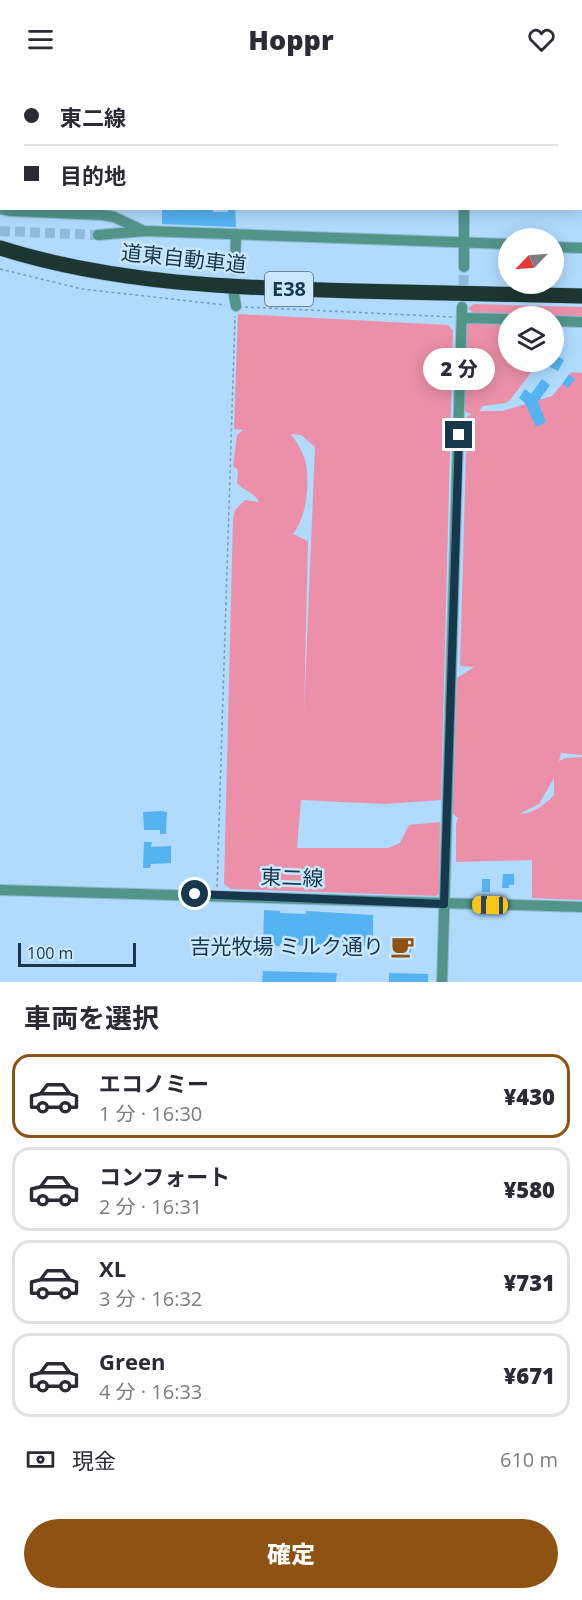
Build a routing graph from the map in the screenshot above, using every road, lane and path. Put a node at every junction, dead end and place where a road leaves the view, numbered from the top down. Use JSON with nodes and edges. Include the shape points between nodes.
{"nodes":[{"id":1,"x":7,"y":210,"type":"edge"},
{"id":2,"x":464,"y":210,"type":"edge"},
{"id":3,"x":145,"y":231,"type":"junction"},
{"id":4,"x":236,"y":234,"type":"junction"},
{"id":5,"x":98,"y":235,"type":"tunnel mouth"},
{"id":6,"x":464,"y":241,"type":"junction"},
{"id":7,"x":498,"y":243,"type":"edge"},
{"id":8,"x":564,"y":247,"type":"edge"},
{"id":9,"x":0,"y":248,"type":"edge"},
{"id":10,"x":582,"y":248,"type":"edge"},
{"id":11,"x":464,"y":267,"type":"tunnel mouth"},
{"id":12,"x":0,"y":269,"type":"edge"},
{"id":13,"x":235,"y":270,"type":"dead end"},
{"id":14,"x":582,"y":296,"type":"edge"},
{"id":15,"x":235,"y":301,"type":"junction"},
{"id":16,"x":462,"y":312,"type":"junction"},
{"id":17,"x":498,"y":317,"type":"edge"},
{"id":18,"x":564,"y":321,"type":"edge"},
{"id":19,"x":582,"y":322,"type":"edge"},
{"id":20,"x":0,"y":890,"type":"edge"},
{"id":21,"x":217,"y":895,"type":"junction"},
{"id":22,"x":444,"y":904,"type":"junction"},
{"id":23,"x":582,"y":907,"type":"edge"},
{"id":24,"x":442,"y":982,"type":"edge"}],
"edges":[{"from":1,"to":3,"type":"street","via":[[103,215]]},
{"from":2,"to":6,"type":"street"},
{"from":3,"to":4,"type":"street"},
{"from":3,"to":5,"type":"street"},
{"from":4,"to":6,"type":"street"},
{"from":4,"to":13,"type":"street"},
{"from":6,"to":7,"type":"street"},
{"from":6,"to":11,"type":"street"},
{"from":8,"to":10,"type":"street"},
{"from":9,"to":14,"type":"highway","name":"道東自動車道","number":"E38","via":[[137,278],[260,289]]},
{"from":12,"to":15,"type":"path","via":[[82,289]]},
{"from":15,"to":16,"type":"path"},
{"from":15,"to":21,"type":"path"},
{"from":16,"to":17,"type":"street"},
{"from":16,"to":22,"type":"street"},
{"from":18,"to":19,"type":"street"},
{"from":20,"to":21,"type":"street","name":"東二線"},
{"from":21,"to":22,"type":"street","name":"東二線"},
{"from":22,"to":23,"type":"street","name":"東二線"},
{"from":22,"to":24,"type":"street"}]}
